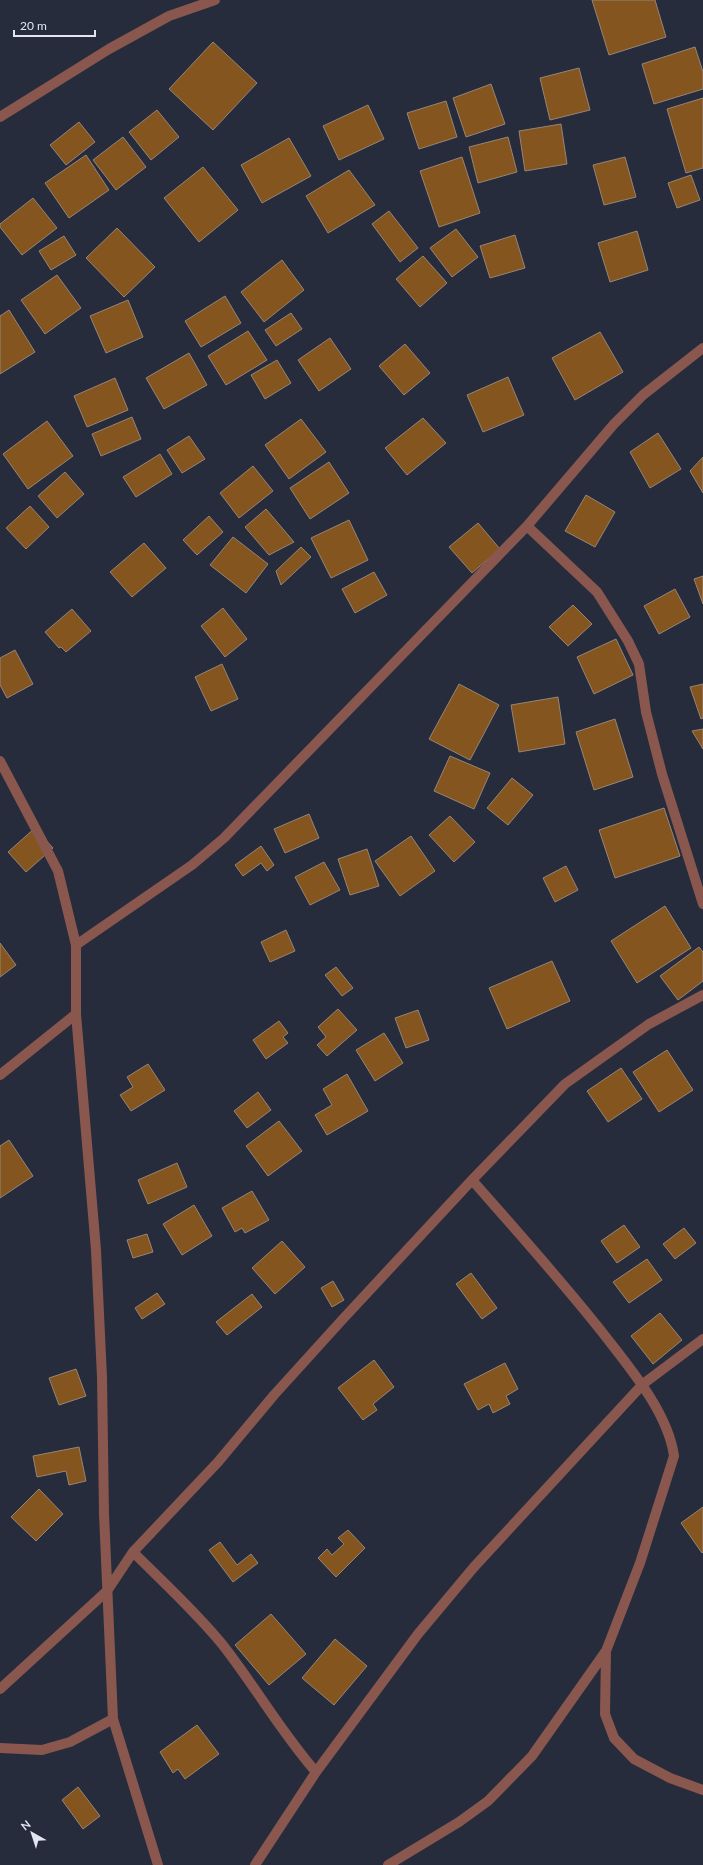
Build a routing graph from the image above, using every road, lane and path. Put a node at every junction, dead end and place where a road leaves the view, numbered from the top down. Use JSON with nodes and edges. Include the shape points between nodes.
{"nodes":[{"id":1,"x":215,"y":0,"type":"edge"},
{"id":2,"x":0,"y":117,"type":"edge"},
{"id":3,"x":703,"y":348,"type":"edge"},
{"id":4,"x":527,"y":526,"type":"junction"},
{"id":5,"x":0,"y":761,"type":"edge"},
{"id":6,"x":703,"y":904,"type":"edge"},
{"id":7,"x":76,"y":944,"type":"junction"},
{"id":8,"x":703,"y":995,"type":"edge"},
{"id":9,"x":76,"y":1014,"type":"junction"},
{"id":10,"x":0,"y":1075,"type":"edge"},
{"id":11,"x":472,"y":1180,"type":"junction"},
{"id":12,"x":703,"y":1339,"type":"edge"},
{"id":13,"x":643,"y":1384,"type":"junction"},
{"id":14,"x":133,"y":1552,"type":"junction"},
{"id":15,"x":107,"y":1591,"type":"junction"},
{"id":16,"x":606,"y":1651,"type":"junction"},
{"id":17,"x":0,"y":1689,"type":"edge"},
{"id":18,"x":113,"y":1719,"type":"junction"},
{"id":19,"x":0,"y":1748,"type":"edge"},
{"id":20,"x":316,"y":1772,"type":"junction"},
{"id":21,"x":703,"y":1790,"type":"edge"},
{"id":22,"x":158,"y":1865,"type":"edge"},
{"id":23,"x":255,"y":1865,"type":"edge"},
{"id":24,"x":388,"y":1865,"type":"edge"}],
"edges":[{"from":1,"to":2,"type":"street","via":[[169,16],[109,49]]},
{"from":3,"to":4,"type":"street","via":[[643,395],[614,424]]},
{"from":4,"to":6,"type":"street","via":[[597,592],[628,641],[639,664],[646,712],[662,774]]},
{"from":4,"to":7,"type":"street","via":[[224,838],[192,865]]},
{"from":5,"to":7,"type":"street","via":[[58,871]]},
{"from":7,"to":9,"type":"street"},
{"from":8,"to":11,"type":"street","via":[[649,1024],[565,1084]]},
{"from":9,"to":10,"type":"street"},
{"from":9,"to":15,"type":"street","via":[[96,1250]]},
{"from":11,"to":13,"type":"street","via":[[561,1280]]},
{"from":11,"to":14,"type":"street","via":[[284,1384],[218,1462]]},
{"from":12,"to":13,"type":"street"},
{"from":13,"to":16,"type":"street","via":[[672,1441],[674,1456],[640,1563]]},
{"from":13,"to":20,"type":"street","via":[[464,1579],[418,1634]]},
{"from":14,"to":15,"type":"street"},
{"from":14,"to":20,"type":"street","via":[[189,1607],[222,1645],[295,1748]]},
{"from":15,"to":17,"type":"street"},
{"from":15,"to":18,"type":"street"},
{"from":16,"to":21,"type":"street","via":[[605,1714],[614,1738],[634,1759],[670,1778]]},
{"from":16,"to":24,"type":"street","via":[[532,1756],[488,1801],[459,1822]]},
{"from":18,"to":19,"type":"street","via":[[70,1742],[42,1750]]},
{"from":18,"to":22,"type":"street"},
{"from":20,"to":23,"type":"street"}]}
